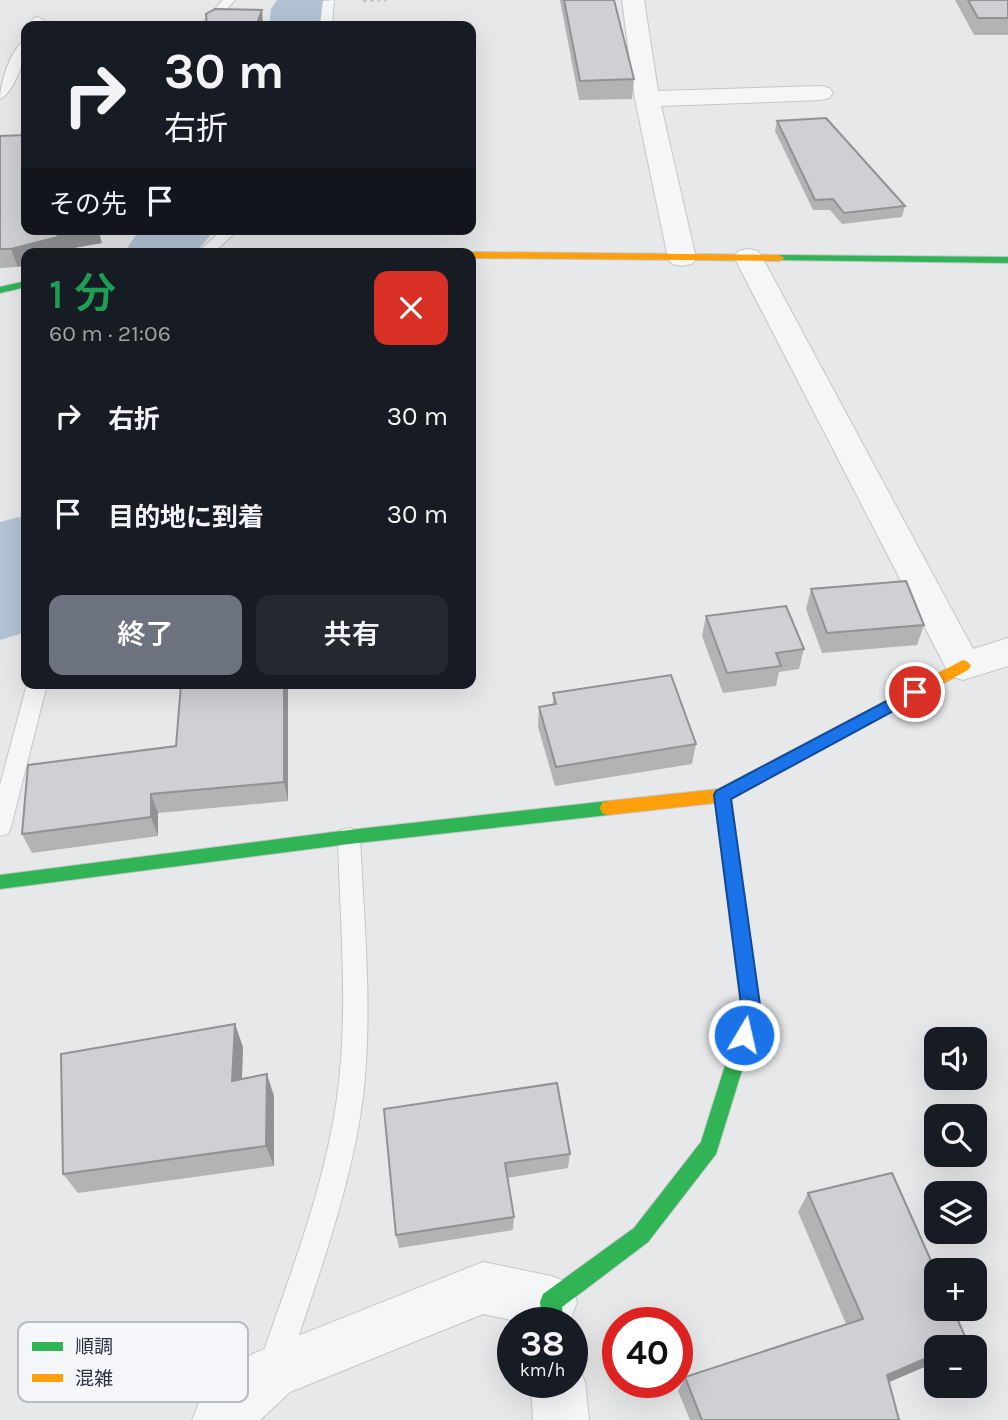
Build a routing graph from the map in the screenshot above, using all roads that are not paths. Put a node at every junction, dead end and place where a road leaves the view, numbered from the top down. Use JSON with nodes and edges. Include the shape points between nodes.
{"nodes":[{"id":1,"x":229,"y":0,"type":"edge"},
{"id":2,"x":633,"y":0,"type":"edge"},
{"id":3,"x":329,"y":1,"type":"edge"},
{"id":4,"x":210,"y":21,"type":"edge"},
{"id":5,"x":327,"y":21,"type":"edge"},
{"id":6,"x":21,"y":55,"type":"edge"},
{"id":7,"x":821,"y":93,"type":"dead end"},
{"id":8,"x":0,"y":95,"type":"edge"},
{"id":9,"x":648,"y":99,"type":"junction"},
{"id":10,"x":225,"y":235,"type":"edge"},
{"id":11,"x":210,"y":248,"type":"edge"},
{"id":12,"x":476,"y":255,"type":"edge"},
{"id":13,"x":748,"y":257,"type":"junction"},
{"id":14,"x":682,"y":258,"type":"junction"},
{"id":15,"x":1008,"y":260,"type":"edge"},
{"id":16,"x":21,"y":285,"type":"edge"},
{"id":17,"x":0,"y":290,"type":"edge"},
{"id":18,"x":1008,"y":652,"type":"edge"},
{"id":19,"x":963,"y":666,"type":"junction"},
{"id":20,"x":36,"y":689,"type":"edge"},
{"id":21,"x":722,"y":795,"type":"junction"},
{"id":22,"x":0,"y":827,"type":"edge"},
{"id":23,"x":349,"y":837,"type":"junction"},
{"id":24,"x":0,"y":882,"type":"edge"},
{"id":25,"x":535,"y":1307,"type":"edge"},
{"id":26,"x":559,"y":1307,"type":"edge"},
{"id":27,"x":271,"y":1373,"type":"junction"},
{"id":28,"x":248,"y":1394,"type":"edge"},
{"id":29,"x":559,"y":1398,"type":"edge"},
{"id":30,"x":240,"y":1402,"type":"edge"},
{"id":31,"x":220,"y":1420,"type":"edge"},
{"id":32,"x":561,"y":1420,"type":"edge"}],
"edges":[{"from":1,"to":4,"type":"lane"},
{"from":2,"to":9,"type":"street"},
{"from":3,"to":5,"type":"lane"},
{"from":6,"to":8,"type":"lane"},
{"from":7,"to":9,"type":"street"},
{"from":9,"to":14,"type":"street"},
{"from":10,"to":11,"type":"lane"},
{"from":12,"to":14,"type":"street"},
{"from":13,"to":14,"type":"street"},
{"from":13,"to":15,"type":"street"},
{"from":13,"to":19,"type":"street"},
{"from":16,"to":17,"type":"street"},
{"from":18,"to":19,"type":"street"},
{"from":19,"to":21,"type":"street"},
{"from":20,"to":22,"type":"lane"},
{"from":21,"to":23,"type":"street"},
{"from":21,"to":26,"type":"street","via":[[751,1012],[709,1147],[641,1235]]},
{"from":23,"to":24,"type":"street"},
{"from":23,"to":27,"type":"lane","via":[[354,1035],[345,1128],[316,1237]]},
{"from":25,"to":27,"type":"street","via":[[483,1288]]},
{"from":27,"to":28,"type":"street"},
{"from":29,"to":32,"type":"street"},
{"from":30,"to":31,"type":"street"}]}
